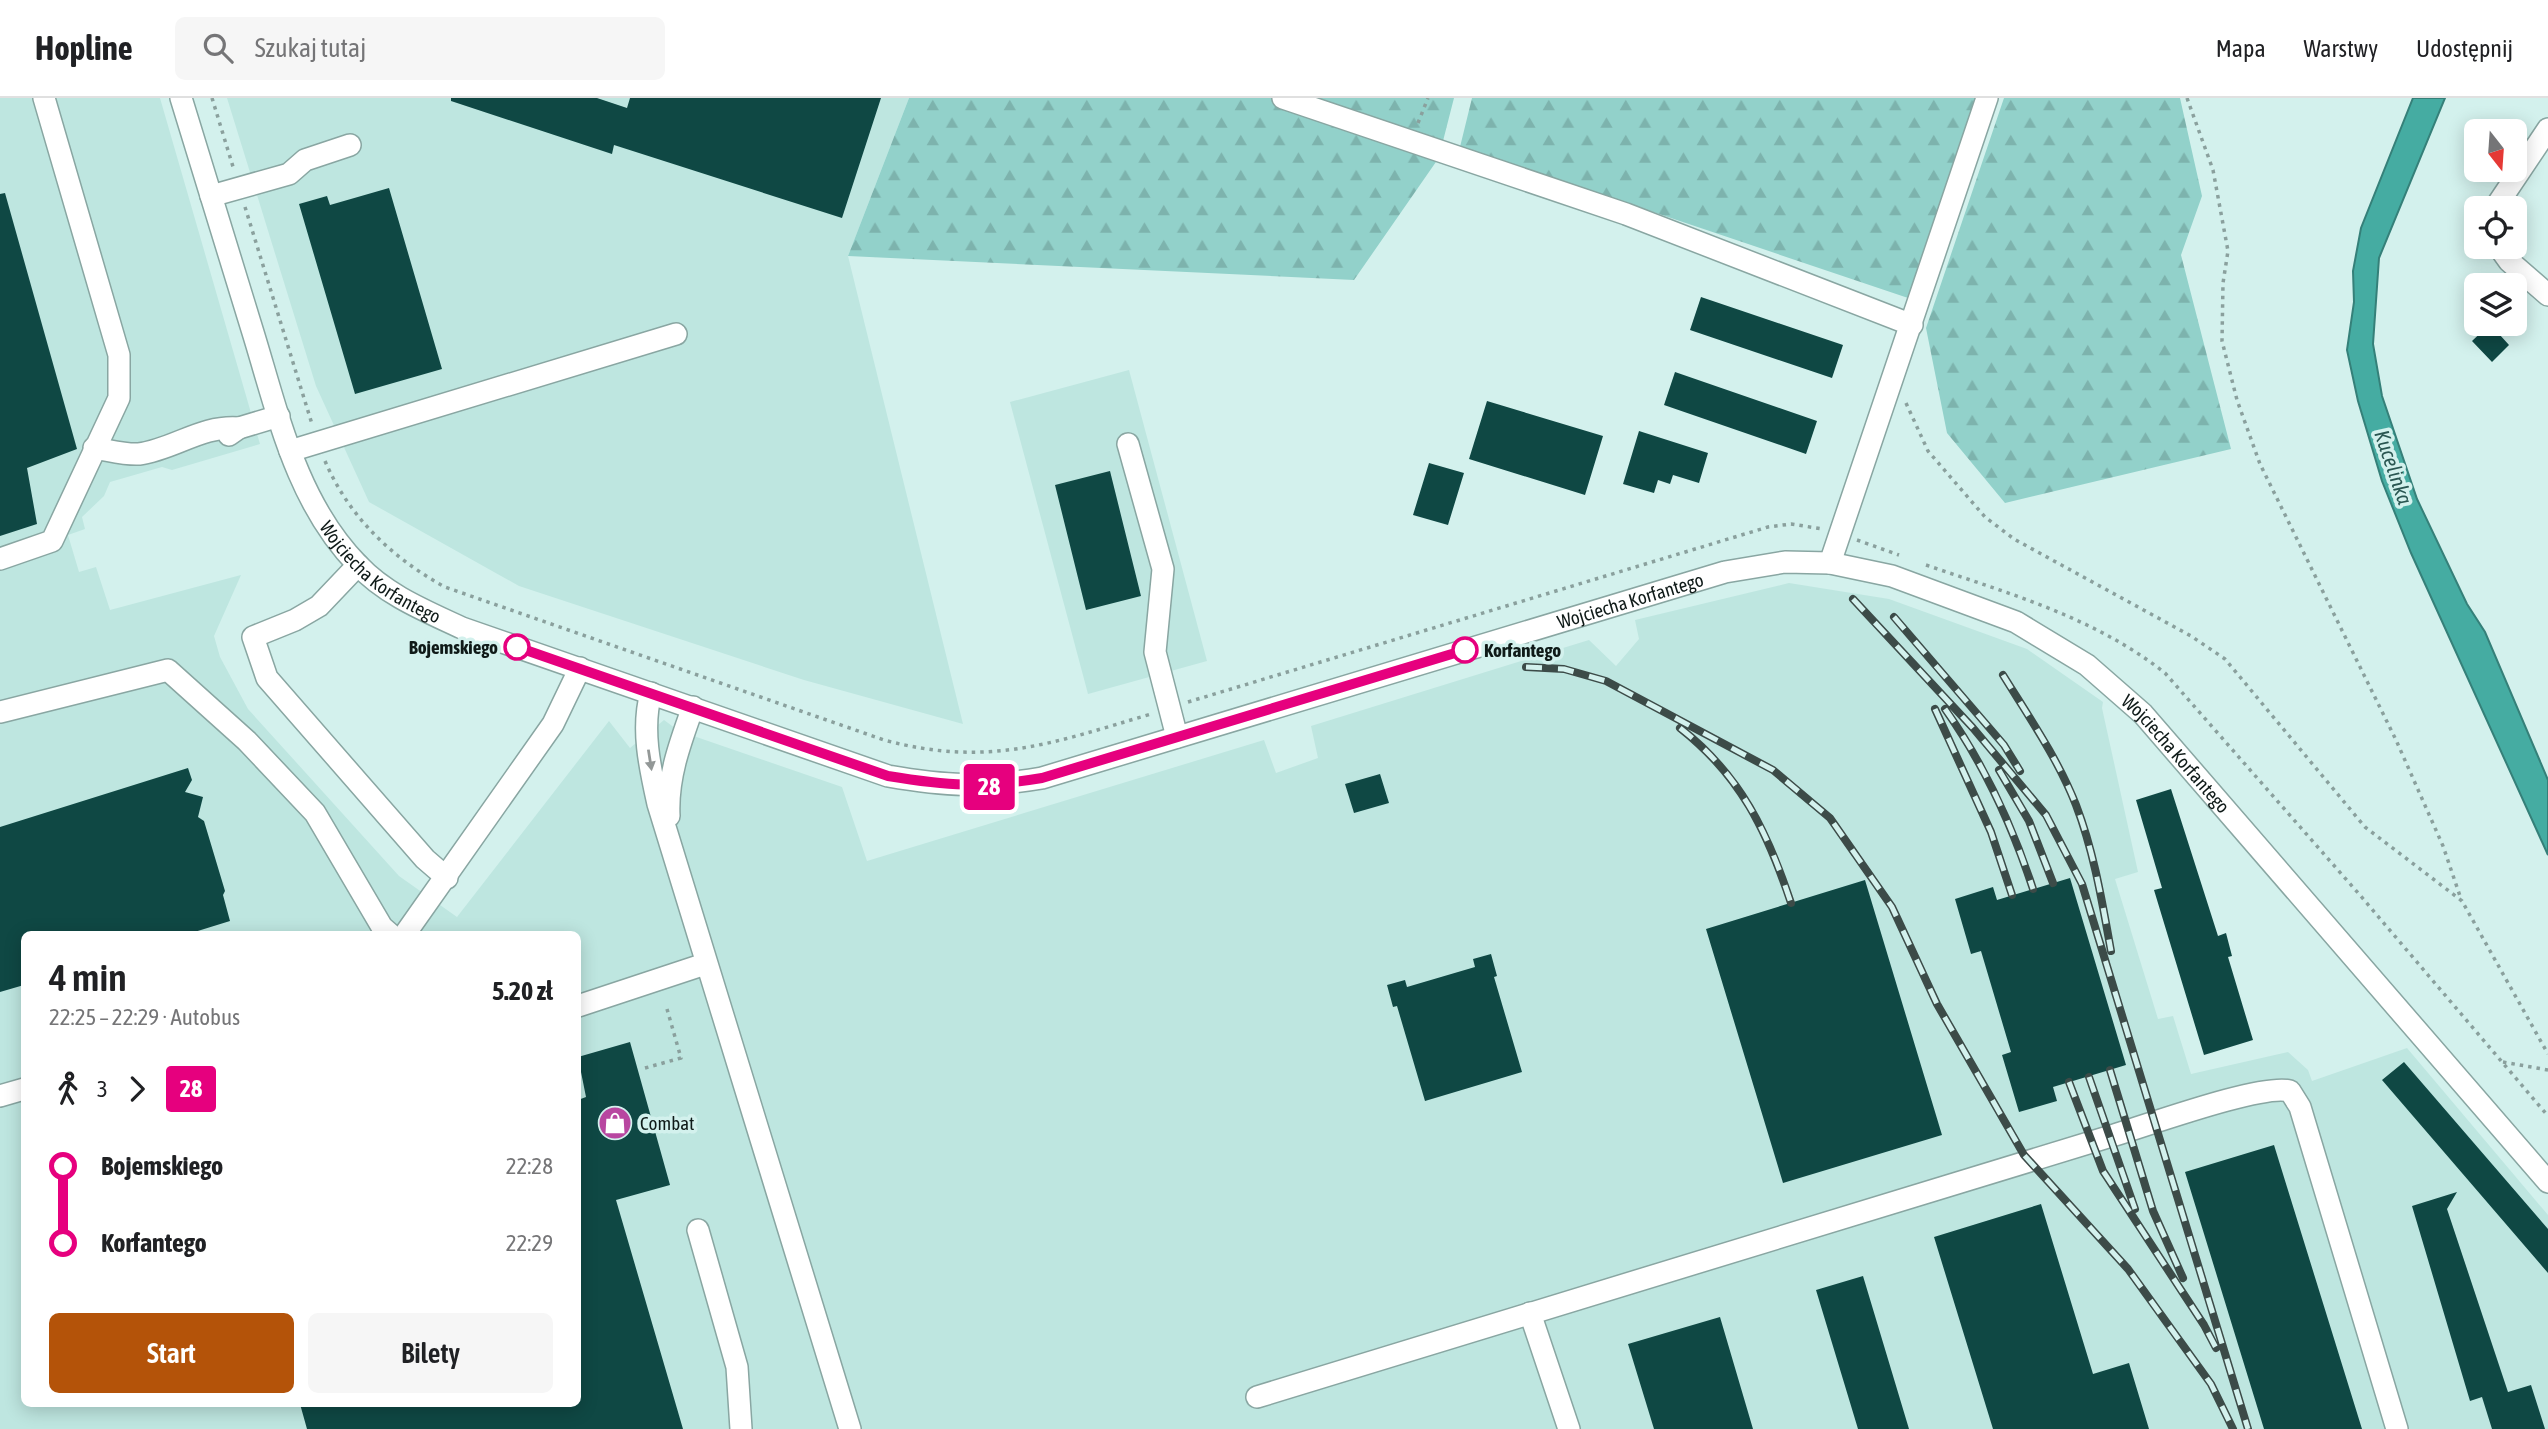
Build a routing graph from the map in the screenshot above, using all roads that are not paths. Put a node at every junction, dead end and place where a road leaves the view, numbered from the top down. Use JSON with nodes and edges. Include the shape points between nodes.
{"nodes":[{"id":1,"x":44,"y":98,"type":"edge"},
{"id":2,"x":181,"y":98,"type":"edge"},
{"id":3,"x":1283,"y":98,"type":"edge"},
{"id":4,"x":1987,"y":98,"type":"edge"},
{"id":5,"x":2548,"y":129,"type":"edge"},
{"id":6,"x":350,"y":145,"type":"dead end"},
{"id":7,"x":211,"y":196,"type":"junction"},
{"id":8,"x":2502,"y":196,"type":"edge"},
{"id":9,"x":2508,"y":259,"type":"edge"},
{"id":10,"x":2548,"y":295,"type":"edge"},
{"id":11,"x":1912,"y":325,"type":"junction"},
{"id":12,"x":676,"y":334,"type":"dead end"},
{"id":13,"x":279,"y":416,"type":"junction"},
{"id":14,"x":1128,"y":443,"type":"dead end"},
{"id":15,"x":94,"y":448,"type":"junction"},
{"id":16,"x":290,"y":451,"type":"junction"},
{"id":17,"x":0,"y":559,"type":"edge"},
{"id":18,"x":1830,"y":563,"type":"junction"},
{"id":19,"x":358,"y":565,"type":"junction"},
{"id":20,"x":580,"y":668,"type":"junction"},
{"id":21,"x":651,"y":693,"type":"junction"},
{"id":22,"x":693,"y":707,"type":"junction"},
{"id":23,"x":0,"y":712,"type":"edge"},
{"id":24,"x":1177,"y":737,"type":"junction"},
{"id":25,"x":670,"y":843,"type":"junction"},
{"id":26,"x":447,"y":878,"type":"junction"},
{"id":27,"x":387,"y":931,"type":"edge"},
{"id":28,"x":407,"y":931,"type":"edge"},
{"id":29,"x":705,"y":964,"type":"junction"},
{"id":30,"x":581,"y":1005,"type":"edge"},
{"id":31,"x":21,"y":1090,"type":"edge"},
{"id":32,"x":0,"y":1096,"type":"edge"},
{"id":33,"x":2548,"y":1182,"type":"edge"},
{"id":34,"x":698,"y":1230,"type":"dead end"},
{"id":35,"x":1530,"y":1313,"type":"junction"},
{"id":36,"x":1257,"y":1397,"type":"dead end"},
{"id":37,"x":741,"y":1429,"type":"edge"},
{"id":38,"x":850,"y":1429,"type":"edge"},
{"id":39,"x":1569,"y":1429,"type":"edge"},
{"id":40,"x":2397,"y":1429,"type":"edge"}],
"edges":[{"from":1,"to":15,"type":"street","via":[[119,355],[119,398]]},
{"from":2,"to":7,"type":"street","name":"Wojciecha Korfantego"},
{"from":3,"to":11,"type":"street","via":[[1626,214]]},
{"from":4,"to":11,"type":"street"},
{"from":5,"to":8,"type":"street"},
{"from":6,"to":7,"type":"street","via":[[305,160],[289,174]]},
{"from":7,"to":13,"type":"street","name":"Wojciecha Korfantego"},
{"from":9,"to":10,"type":"street"},
{"from":11,"to":18,"type":"street"},
{"from":12,"to":16,"type":"street"},
{"from":13,"to":15,"type":"street","via":[[189,449],[170,446],[136,454]]},
{"from":13,"to":16,"type":"street","name":"Wojciecha Korfantego"},
{"from":14,"to":24,"type":"street","via":[[1163,569],[1155,652]]},
{"from":15,"to":17,"type":"street","via":[[52,541]]},
{"from":16,"to":19,"type":"street","name":"Wojciecha Korfantego","via":[[314,507]]},
{"from":18,"to":24,"type":"street","name":"Wojciecha Korfantego","via":[[1775,563],[1725,572]]},
{"from":18,"to":33,"type":"street","name":"Wojciecha Korfantego","via":[[1892,576],[2016,622],[2064,649],[2118,690],[2214,794]]},
{"from":19,"to":20,"type":"street","name":"Wojciecha Korfantego","via":[[406,601],[462,628]]},
{"from":19,"to":26,"type":"street","via":[[319,606],[253,637],[267,678],[425,859]]},
{"from":20,"to":21,"type":"street","name":"Wojciecha Korfantego"},
{"from":20,"to":26,"type":"street","via":[[552,724]]},
{"from":21,"to":22,"type":"street","name":"Wojciecha Korfantego"},
{"from":21,"to":25,"type":"street","one_way":true,"via":[[646,709],[647,742]]},
{"from":22,"to":24,"type":"street","name":"Wojciecha Korfantego","via":[[888,776],[945,786],[992,787],[1042,778]]},
{"from":22,"to":25,"type":"street","via":[[668,796]]},
{"from":23,"to":27,"type":"street","via":[[168,670],[247,741],[316,813]]},
{"from":25,"to":29,"type":"street"},
{"from":26,"to":28,"type":"street"},
{"from":29,"to":30,"type":"street"},
{"from":29,"to":38,"type":"street"},
{"from":31,"to":32,"type":"street"},
{"from":34,"to":37,"type":"street","via":[[737,1367]]},
{"from":35,"to":36,"type":"street"},
{"from":35,"to":39,"type":"street"},
{"from":35,"to":40,"type":"street","via":[[2281,1088],[2290,1091],[2300,1107]]}]}
